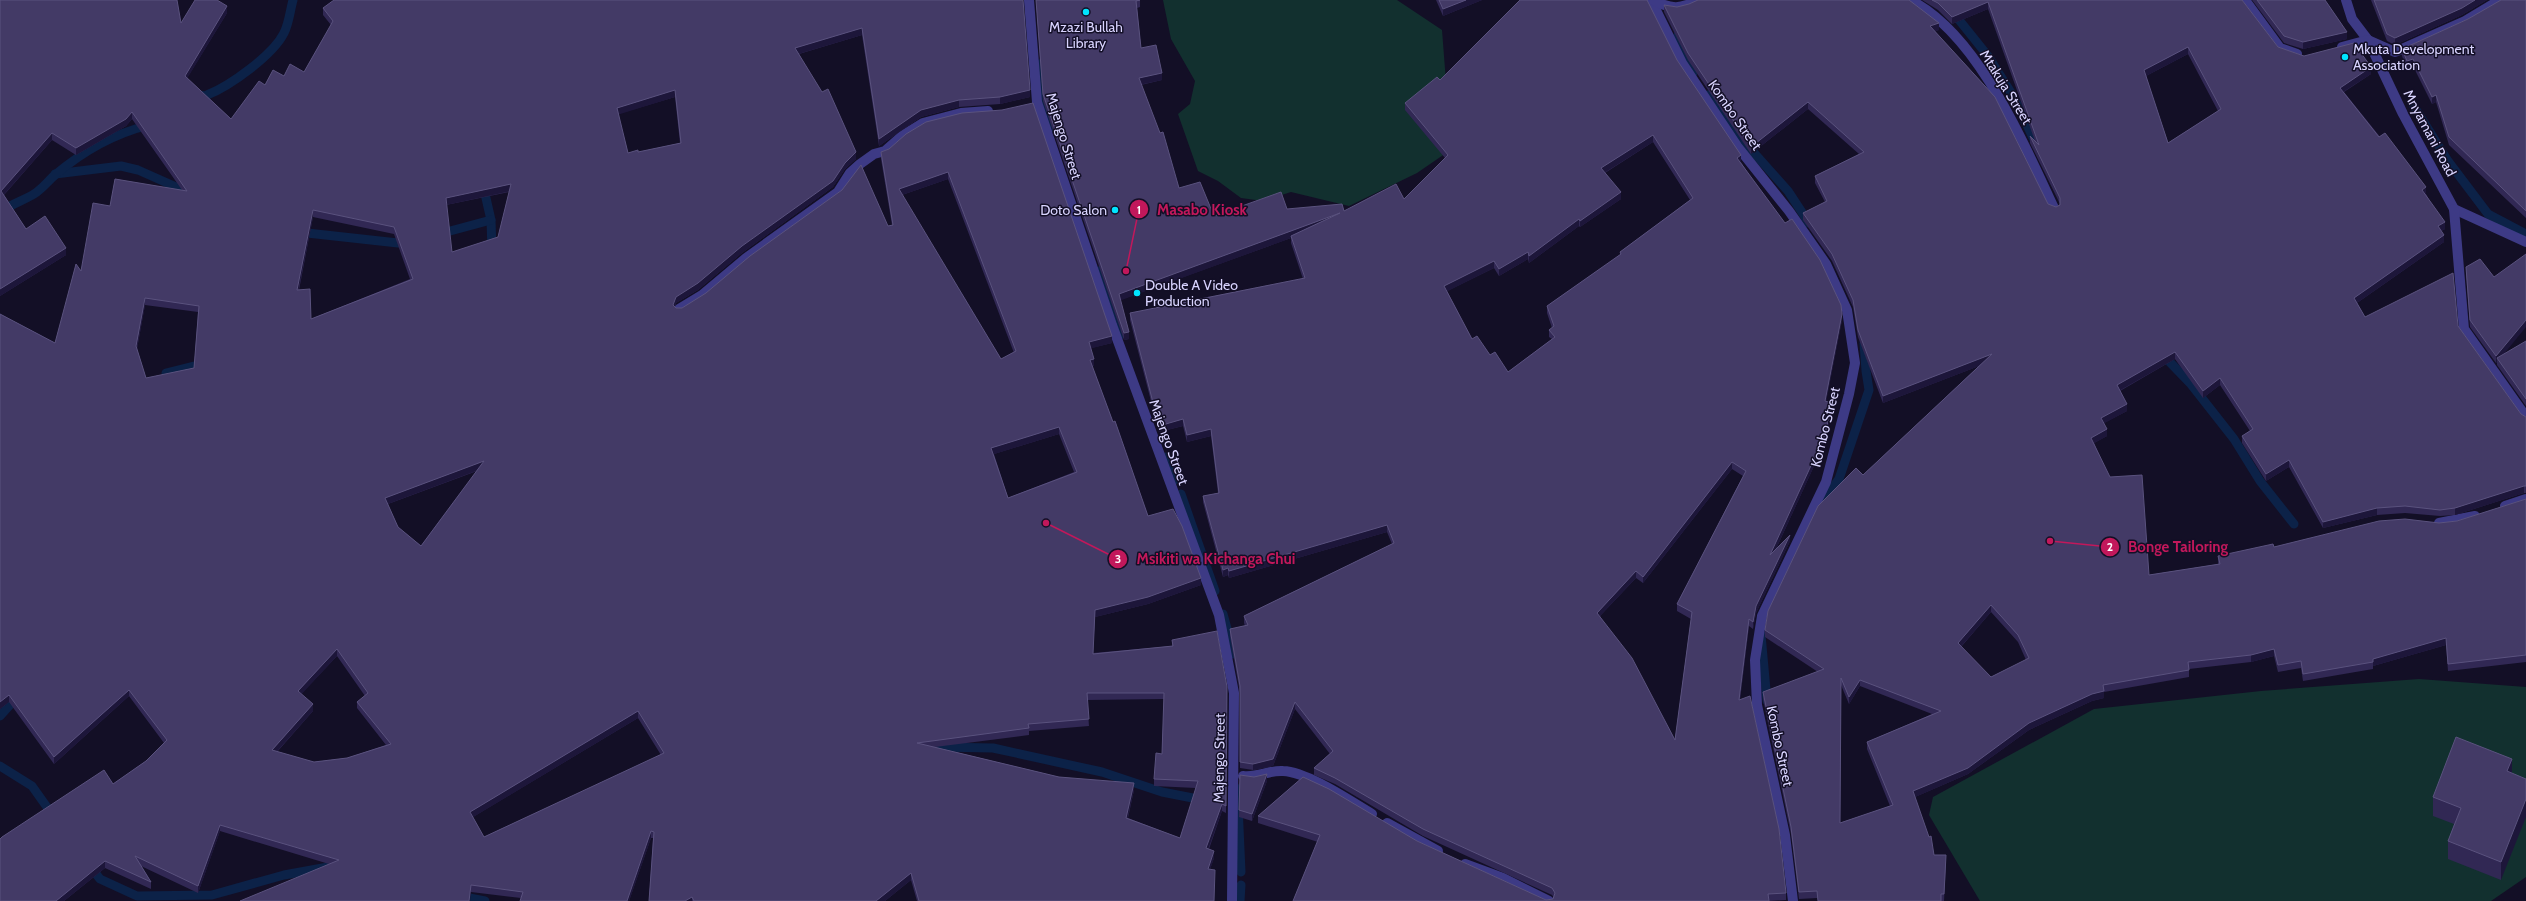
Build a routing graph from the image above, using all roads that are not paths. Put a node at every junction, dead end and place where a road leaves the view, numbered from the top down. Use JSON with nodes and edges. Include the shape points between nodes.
{"nodes":[{"id":1,"x":1029,"y":0,"type":"edge"},
{"id":2,"x":1652,"y":0,"type":"edge"},
{"id":3,"x":1699,"y":0,"type":"edge"},
{"id":4,"x":1910,"y":0,"type":"edge"},
{"id":5,"x":2245,"y":0,"type":"edge"},
{"id":6,"x":2346,"y":0,"type":"edge"},
{"id":7,"x":2500,"y":0,"type":"edge"},
{"id":8,"x":1922,"y":2,"type":"edge"},
{"id":9,"x":2368,"y":40,"type":"junction"},
{"id":10,"x":2332,"y":49,"type":"edge"},
{"id":11,"x":2310,"y":54,"type":"edge"},
{"id":12,"x":1001,"y":110,"type":"edge"},
{"id":13,"x":2054,"y":208,"type":"edge"},
{"id":14,"x":2454,"y":209,"type":"junction"},
{"id":15,"x":2526,"y":242,"type":"edge"},
{"id":16,"x":679,"y":309,"type":"edge"},
{"id":17,"x":2526,"y":417,"type":"edge"},
{"id":18,"x":2526,"y":498,"type":"edge"},
{"id":19,"x":2495,"y":510,"type":"edge"},
{"id":20,"x":2482,"y":514,"type":"edge"},
{"id":21,"x":2426,"y":521,"type":"edge"},
{"id":22,"x":1233,"y":774,"type":"junction"},
{"id":23,"x":1232,"y":901,"type":"edge"},
{"id":24,"x":1549,"y":901,"type":"edge"},
{"id":25,"x":1794,"y":901,"type":"edge"}],
"edges":[{"from":1,"to":22,"type":"street","name":"Majengo Street","via":[[1033,103],[1219,615],[1234,693]]},
{"from":2,"to":3,"type":"street","via":[[1667,8]]},
{"from":2,"to":25,"type":"street","name":"Kombo Street","via":[[1682,64],[1737,146],[1789,211],[1826,264],[1847,310],[1855,363],[1826,482],[1762,616],[1755,660],[1757,705],[1785,835]]},
{"from":4,"to":8,"type":"street","name":"Mtakuja Street"},
{"from":5,"to":11,"type":"street","via":[[2280,48],[2303,56]]},
{"from":6,"to":9,"type":"street","name":"Mnyamani Road","via":[[2352,19]]},
{"from":7,"to":9,"type":"street","via":[[2465,21],[2395,52]]},
{"from":8,"to":13,"type":"street","name":"Mtakuja Street","via":[[1957,35],[2011,116]]},
{"from":9,"to":10,"type":"street"},
{"from":9,"to":14,"type":"street","name":"Mnyamani Road","via":[[2403,114]]},
{"from":12,"to":16,"type":"street","via":[[961,112],[923,123],[885,151],[874,154],[855,168],[838,192],[746,258],[702,295]]},
{"from":14,"to":15,"type":"street"},
{"from":14,"to":17,"type":"street","via":[[2464,329]]},
{"from":18,"to":19,"type":"street"},
{"from":20,"to":21,"type":"street","via":[[2450,521]]},
{"from":22,"to":23,"type":"street","name":"Majengo Street"},
{"from":22,"to":24,"type":"street","via":[[1253,777],[1281,770],[1292,772],[1332,790],[1451,857],[1503,878]]}]}
